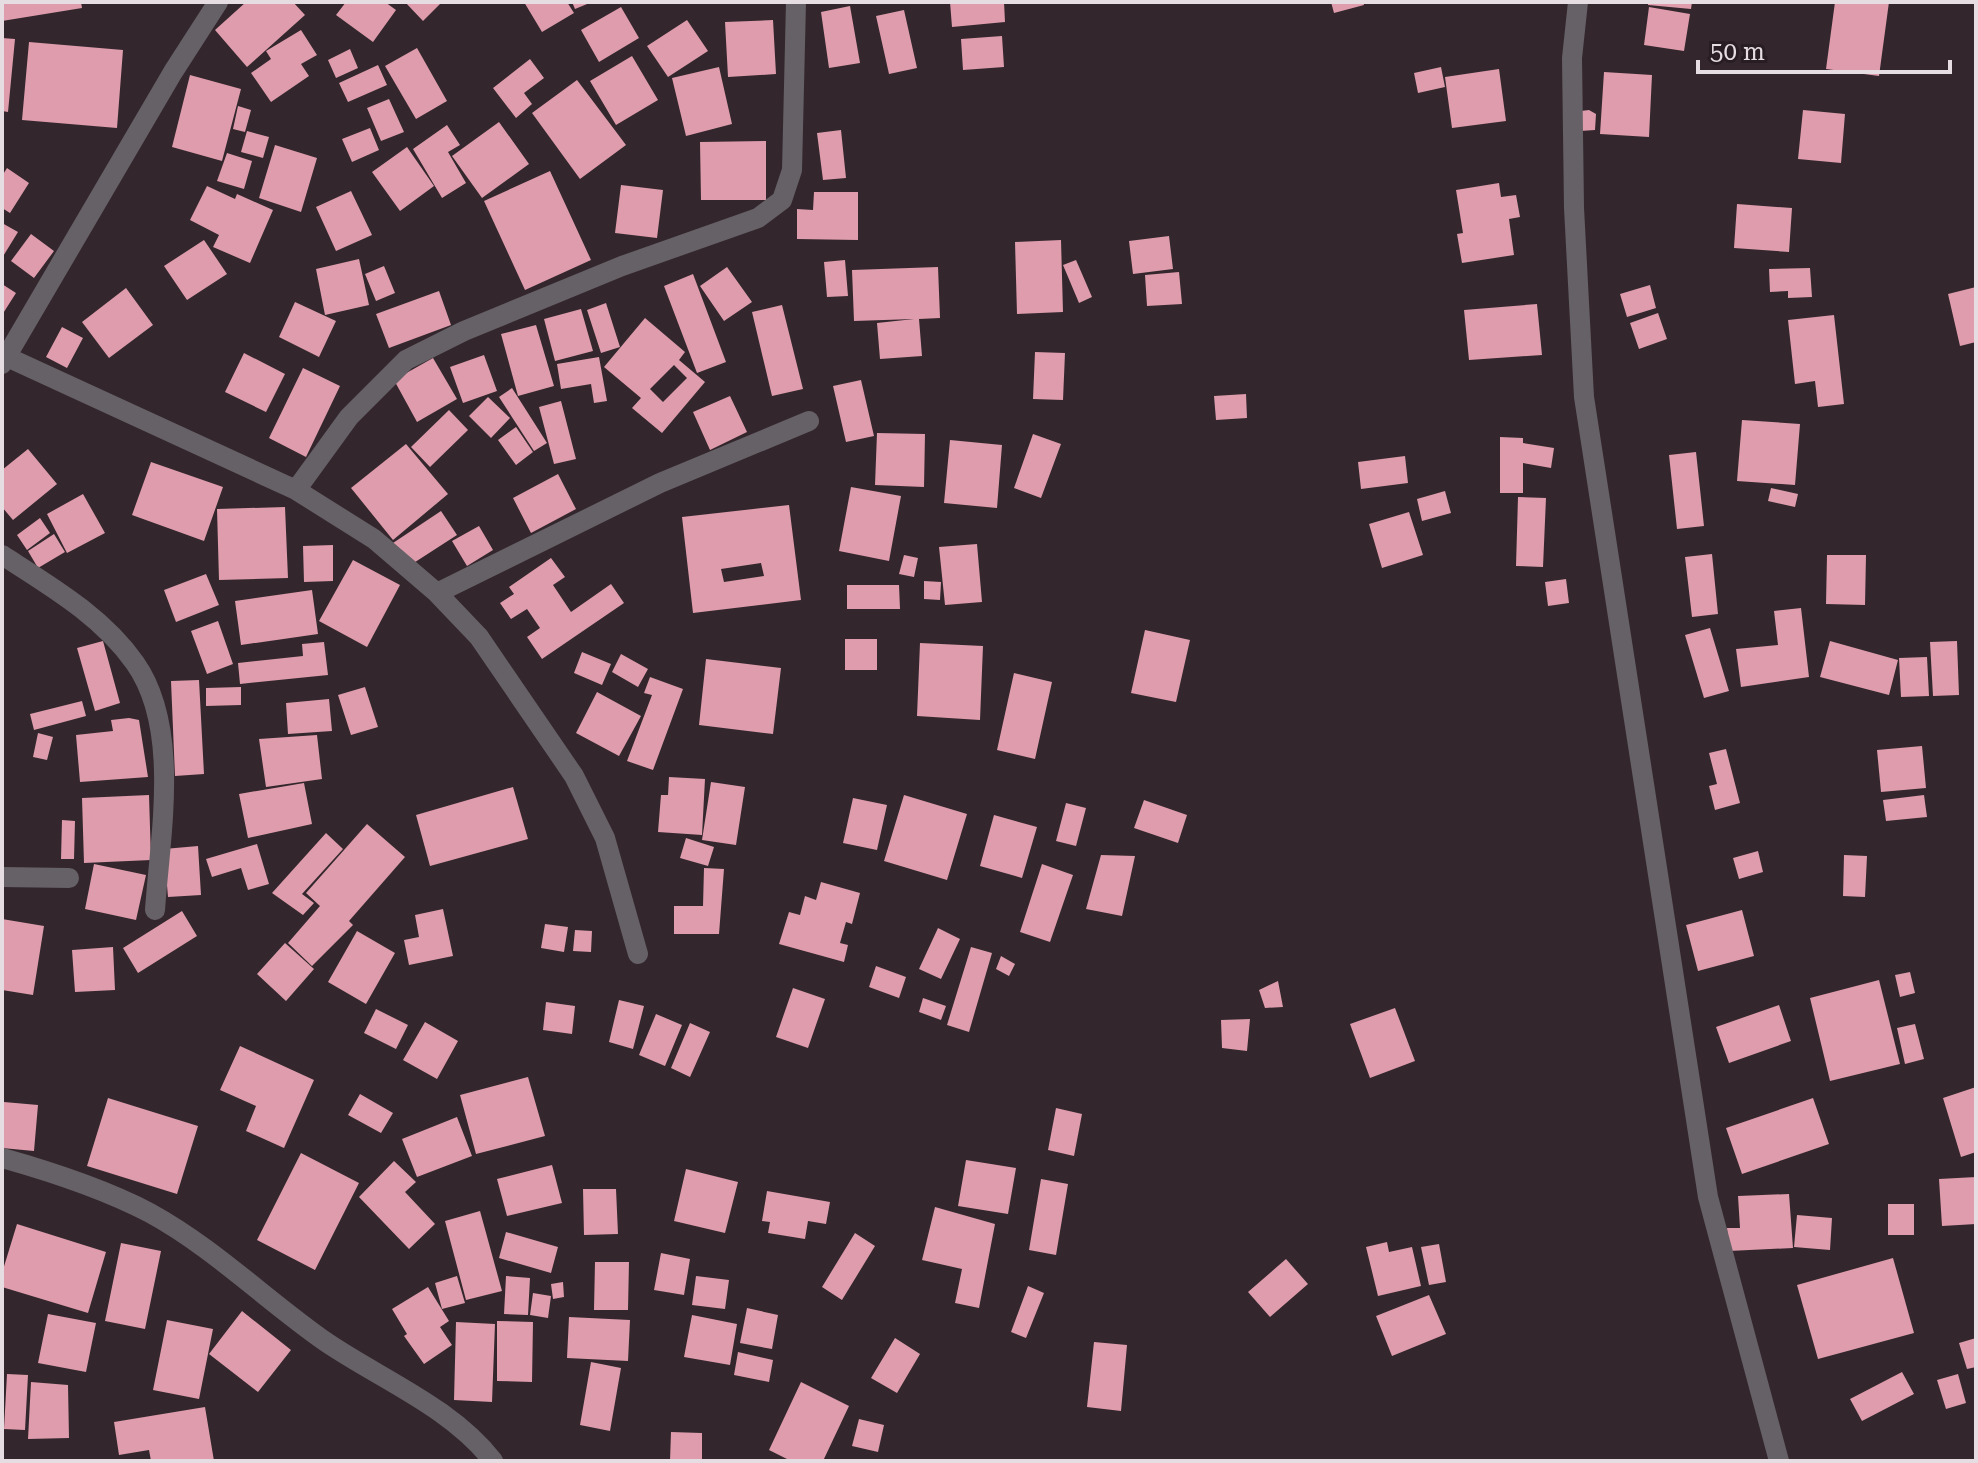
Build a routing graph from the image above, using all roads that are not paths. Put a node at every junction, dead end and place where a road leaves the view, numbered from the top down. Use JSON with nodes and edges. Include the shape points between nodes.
{"nodes":[{"id":1,"x":218,"y":2,"type":"edge"},
{"id":2,"x":796,"y":2,"type":"edge"},
{"id":3,"x":1578,"y":2,"type":"edge"},
{"id":4,"x":4,"y":361,"type":"edge"},
{"id":5,"x":809,"y":421,"type":"dead end"},
{"id":6,"x":296,"y":490,"type":"junction"},
{"id":7,"x":2,"y":555,"type":"edge"},
{"id":8,"x":437,"y":593,"type":"junction"},
{"id":9,"x":2,"y":877,"type":"edge"},
{"id":10,"x":69,"y":878,"type":"dead end"},
{"id":11,"x":155,"y":910,"type":"dead end"},
{"id":12,"x":638,"y":954,"type":"dead end"},
{"id":13,"x":2,"y":1158,"type":"edge"},
{"id":14,"x":493,"y":1461,"type":"edge"},
{"id":15,"x":1779,"y":1461,"type":"edge"}],
"edges":[{"from":1,"to":4,"type":"street"},
{"from":2,"to":6,"type":"street","via":[[792,170],[782,200],[758,218],[622,266],[406,360],[349,417]]},
{"from":3,"to":15,"type":"street","via":[[1572,58],[1574,208],[1584,397],[1708,1197]]},
{"from":4,"to":6,"type":"street"},
{"from":5,"to":8,"type":"street","via":[[660,483]]},
{"from":6,"to":8,"type":"street","via":[[374,539]]},
{"from":7,"to":11,"type":"street","via":[[105,628],[136,664],[155,706],[165,773]]},
{"from":8,"to":12,"type":"street","via":[[479,637],[574,776],[605,838]]},
{"from":9,"to":10,"type":"street"},
{"from":13,"to":14,"type":"street","via":[[151,1214],[325,1341],[455,1422]]}]}
